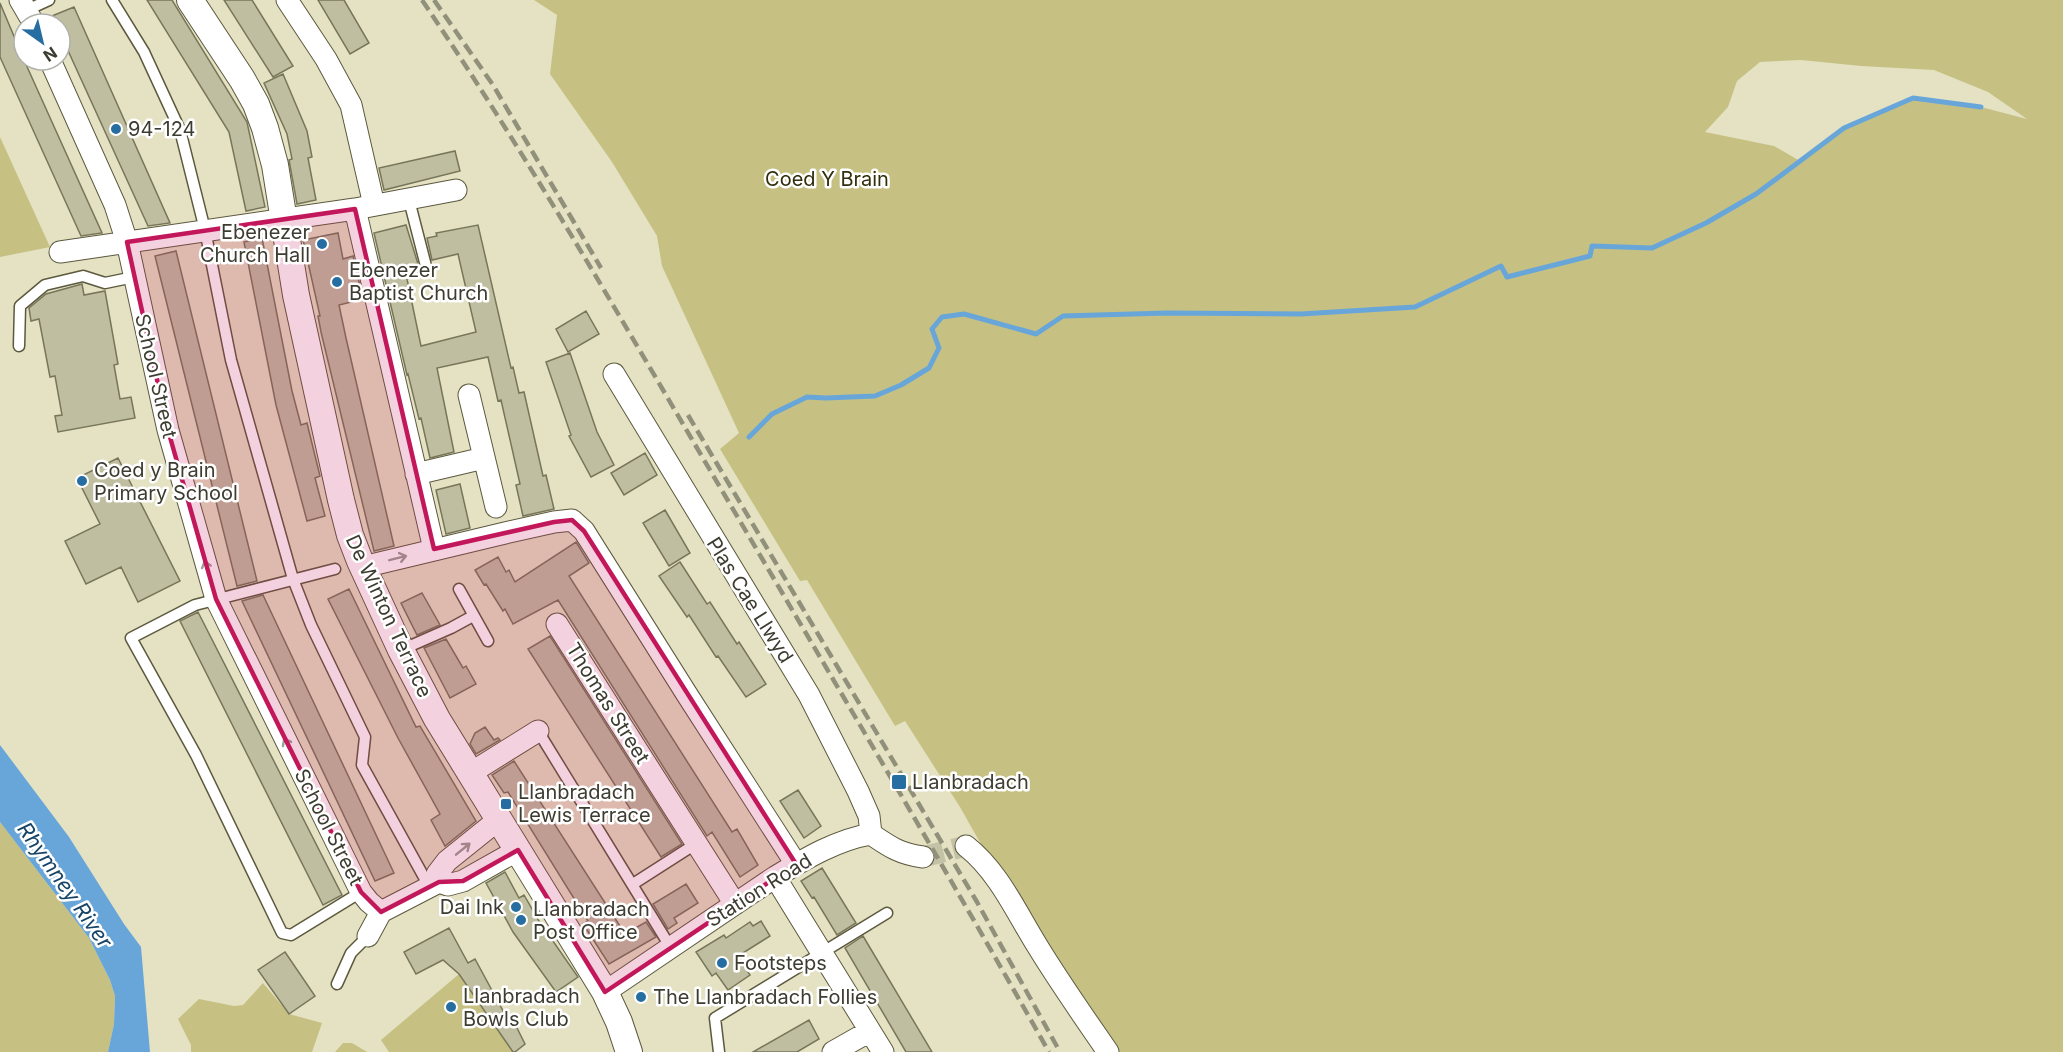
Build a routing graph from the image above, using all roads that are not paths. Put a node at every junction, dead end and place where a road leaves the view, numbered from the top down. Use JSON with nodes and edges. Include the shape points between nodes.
{"nodes":[{"id":1,"x":49,"y":0,"type":"edge"},
{"id":2,"x":112,"y":0,"type":"edge"},
{"id":3,"x":190,"y":0,"type":"edge"},
{"id":4,"x":287,"y":0,"type":"edge"},
{"id":5,"x":27,"y":11,"type":"edge"},
{"id":6,"x":55,"y":72,"type":"edge"},
{"id":7,"x":456,"y":190,"type":"dead end"},
{"id":8,"x":409,"y":200,"type":"junction"},
{"id":9,"x":365,"y":207,"type":"junction"},
{"id":10,"x":283,"y":219,"type":"junction"},
{"id":11,"x":205,"y":230,"type":"junction"},
{"id":12,"x":127,"y":242,"type":"junction"},
{"id":13,"x":60,"y":252,"type":"dead end"},
{"id":14,"x":427,"y":270,"type":"dead end"},
{"id":15,"x":134,"y":277,"type":"junction"},
{"id":16,"x":19,"y":346,"type":"dead end"},
{"id":17,"x":614,"y":374,"type":"dead end"},
{"id":18,"x":469,"y":395,"type":"dead end"},
{"id":19,"x":484,"y":458,"type":"junction"},
{"id":20,"x":416,"y":474,"type":"junction"},
{"id":21,"x":496,"y":507,"type":"dead end"},
{"id":22,"x":434,"y":549,"type":"junction"},
{"id":23,"x":363,"y":567,"type":"junction"},
{"id":24,"x":335,"y":569,"type":"dead end"},
{"id":25,"x":293,"y":579,"type":"junction"},
{"id":26,"x":459,"y":589,"type":"dead end"},
{"id":27,"x":216,"y":599,"type":"junction"},
{"id":28,"x":474,"y":616,"type":"junction"},
{"id":29,"x":557,"y":624,"type":"dead end"},
{"id":30,"x":488,"y":641,"type":"dead end"},
{"id":31,"x":401,"y":650,"type":"junction"},
{"id":32,"x":538,"y":731,"type":"joint"},
{"id":33,"x":469,"y":774,"type":"junction"},
{"id":34,"x":498,"y":820,"type":"junction"},
{"id":35,"x":872,"y":834,"type":"junction"},
{"id":36,"x":697,"y":843,"type":"junction"},
{"id":37,"x":966,"y":846,"type":"dead end"},
{"id":38,"x":518,"y":850,"type":"junction"},
{"id":39,"x":923,"y":857,"type":"tunnel mouth"},
{"id":40,"x":796,"y":864,"type":"junction"},
{"id":41,"x":775,"y":877,"type":"junction"},
{"id":42,"x":633,"y":884,"type":"junction"},
{"id":43,"x":435,"y":885,"type":"junction"},
{"id":44,"x":361,"y":892,"type":"junction"},
{"id":45,"x":735,"y":904,"type":"junction"},
{"id":46,"x":381,"y":912,"type":"junction"},
{"id":47,"x":887,"y":913,"type":"dead end"},
{"id":48,"x":368,"y":936,"type":"joint"},
{"id":49,"x":671,"y":948,"type":"junction"},
{"id":50,"x":821,"y":952,"type":"junction"},
{"id":51,"x":338,"y":984,"type":"dead end"},
{"id":52,"x":605,"y":992,"type":"junction"},
{"id":53,"x":870,"y":1031,"type":"junction"},
{"id":54,"x":629,"y":1052,"type":"edge"},
{"id":55,"x":719,"y":1052,"type":"edge"},
{"id":56,"x":834,"y":1052,"type":"edge"},
{"id":57,"x":883,"y":1052,"type":"edge"},
{"id":58,"x":1108,"y":1052,"type":"edge"}],
"edges":[{"from":1,"to":5,"type":"lane"},
{"from":2,"to":11,"type":"lane","via":[[144,52],[180,130]]},
{"from":3,"to":10,"type":"street","name":"De Winton Terrace","via":[[256,104],[274,165]]},
{"from":4,"to":9,"type":"street","via":[[351,105]]},
{"from":6,"to":12,"type":"street","name":"School Street","via":[[115,205]]},
{"from":7,"to":8,"type":"street"},
{"from":8,"to":9,"type":"street"},
{"from":8,"to":14,"type":"lane"},
{"from":9,"to":10,"type":"street"},
{"from":9,"to":20,"type":"street"},
{"from":10,"to":11,"type":"street"},
{"from":10,"to":23,"type":"street","name":"De Winton Terrace","via":[[341,500]]},
{"from":11,"to":12,"type":"street"},
{"from":11,"to":25,"type":"lane","via":[[231,360]]},
{"from":12,"to":13,"type":"street"},
{"from":12,"to":15,"type":"street","name":"School Street"},
{"from":15,"to":16,"type":"lane","via":[[105,283],[83,276],[45,285],[20,306]]},
{"from":27,"to":15,"type":"street","name":"School Street","one_way":true,"via":[[168,430]]},
{"from":17,"to":35,"type":"street","name":"Plas Cae Llwyd","via":[[809,695],[858,791]]},
{"from":18,"to":19,"type":"street"},
{"from":19,"to":20,"type":"street"},
{"from":19,"to":21,"type":"street"},
{"from":20,"to":22,"type":"street"},
{"from":23,"to":22,"type":"street","one_way":true},
{"from":22,"to":40,"type":"street","via":[[573,520],[584,531]]},
{"from":23,"to":31,"type":"street","name":"De Winton Terrace"},
{"from":24,"to":25,"type":"lane"},
{"from":25,"to":27,"type":"lane"},
{"from":25,"to":43,"type":"lane","via":[[311,626],[366,737],[362,765]]},
{"from":26,"to":28,"type":"lane"},
{"from":44,"to":27,"type":"street","name":"School Street","one_way":true},
{"from":27,"to":44,"type":"lane","via":[[195,605],[131,638],[196,755],[282,933],[291,935]]},
{"from":28,"to":30,"type":"lane"},
{"from":28,"to":31,"type":"lane"},
{"from":29,"to":36,"type":"street","name":"Thomas Street"},
{"from":31,"to":33,"type":"street","name":"De Winton Terrace"},
{"from":32,"to":33,"type":"street"},
{"from":32,"to":42,"type":"lane"},
{"from":33,"to":34,"type":"street","name":"De Winton Terrace"},
{"from":34,"to":38,"type":"street","name":"De Winton Terrace"},
{"from":43,"to":34,"type":"street","one_way":true,"via":[[437,874],[447,861]]},
{"from":35,"to":39,"type":"street","via":[[905,855]]},
{"from":35,"to":40,"type":"street","name":"Station Road","via":[[852,837]]},
{"from":36,"to":42,"type":"lane"},
{"from":36,"to":45,"type":"street","name":"Thomas Street"},
{"from":37,"to":58,"type":"street","via":[[999,882]]},
{"from":38,"to":43,"type":"street","via":[[463,881]]},
{"from":38,"to":52,"type":"street","name":"De Winton Terrace"},
{"from":40,"to":41,"type":"street","name":"Station Road"},
{"from":41,"to":45,"type":"street","name":"Station Road"},
{"from":41,"to":50,"type":"street"},
{"from":42,"to":49,"type":"lane"},
{"from":43,"to":46,"type":"street"},
{"from":44,"to":46,"type":"street","name":"School Street"},
{"from":45,"to":49,"type":"street","name":"Station Road"},
{"from":46,"to":48,"type":"street"},
{"from":47,"to":50,"type":"lane"},
{"from":48,"to":51,"type":"lane","via":[[351,952]]},
{"from":49,"to":52,"type":"street","name":"Station Road"},
{"from":50,"to":53,"type":"street"},
{"from":50,"to":55,"type":"lane","via":[[715,1018]]},
{"from":52,"to":54,"type":"street","name":"De Winton Terrace"},
{"from":53,"to":56,"type":"street"},
{"from":53,"to":57,"type":"street"}]}
